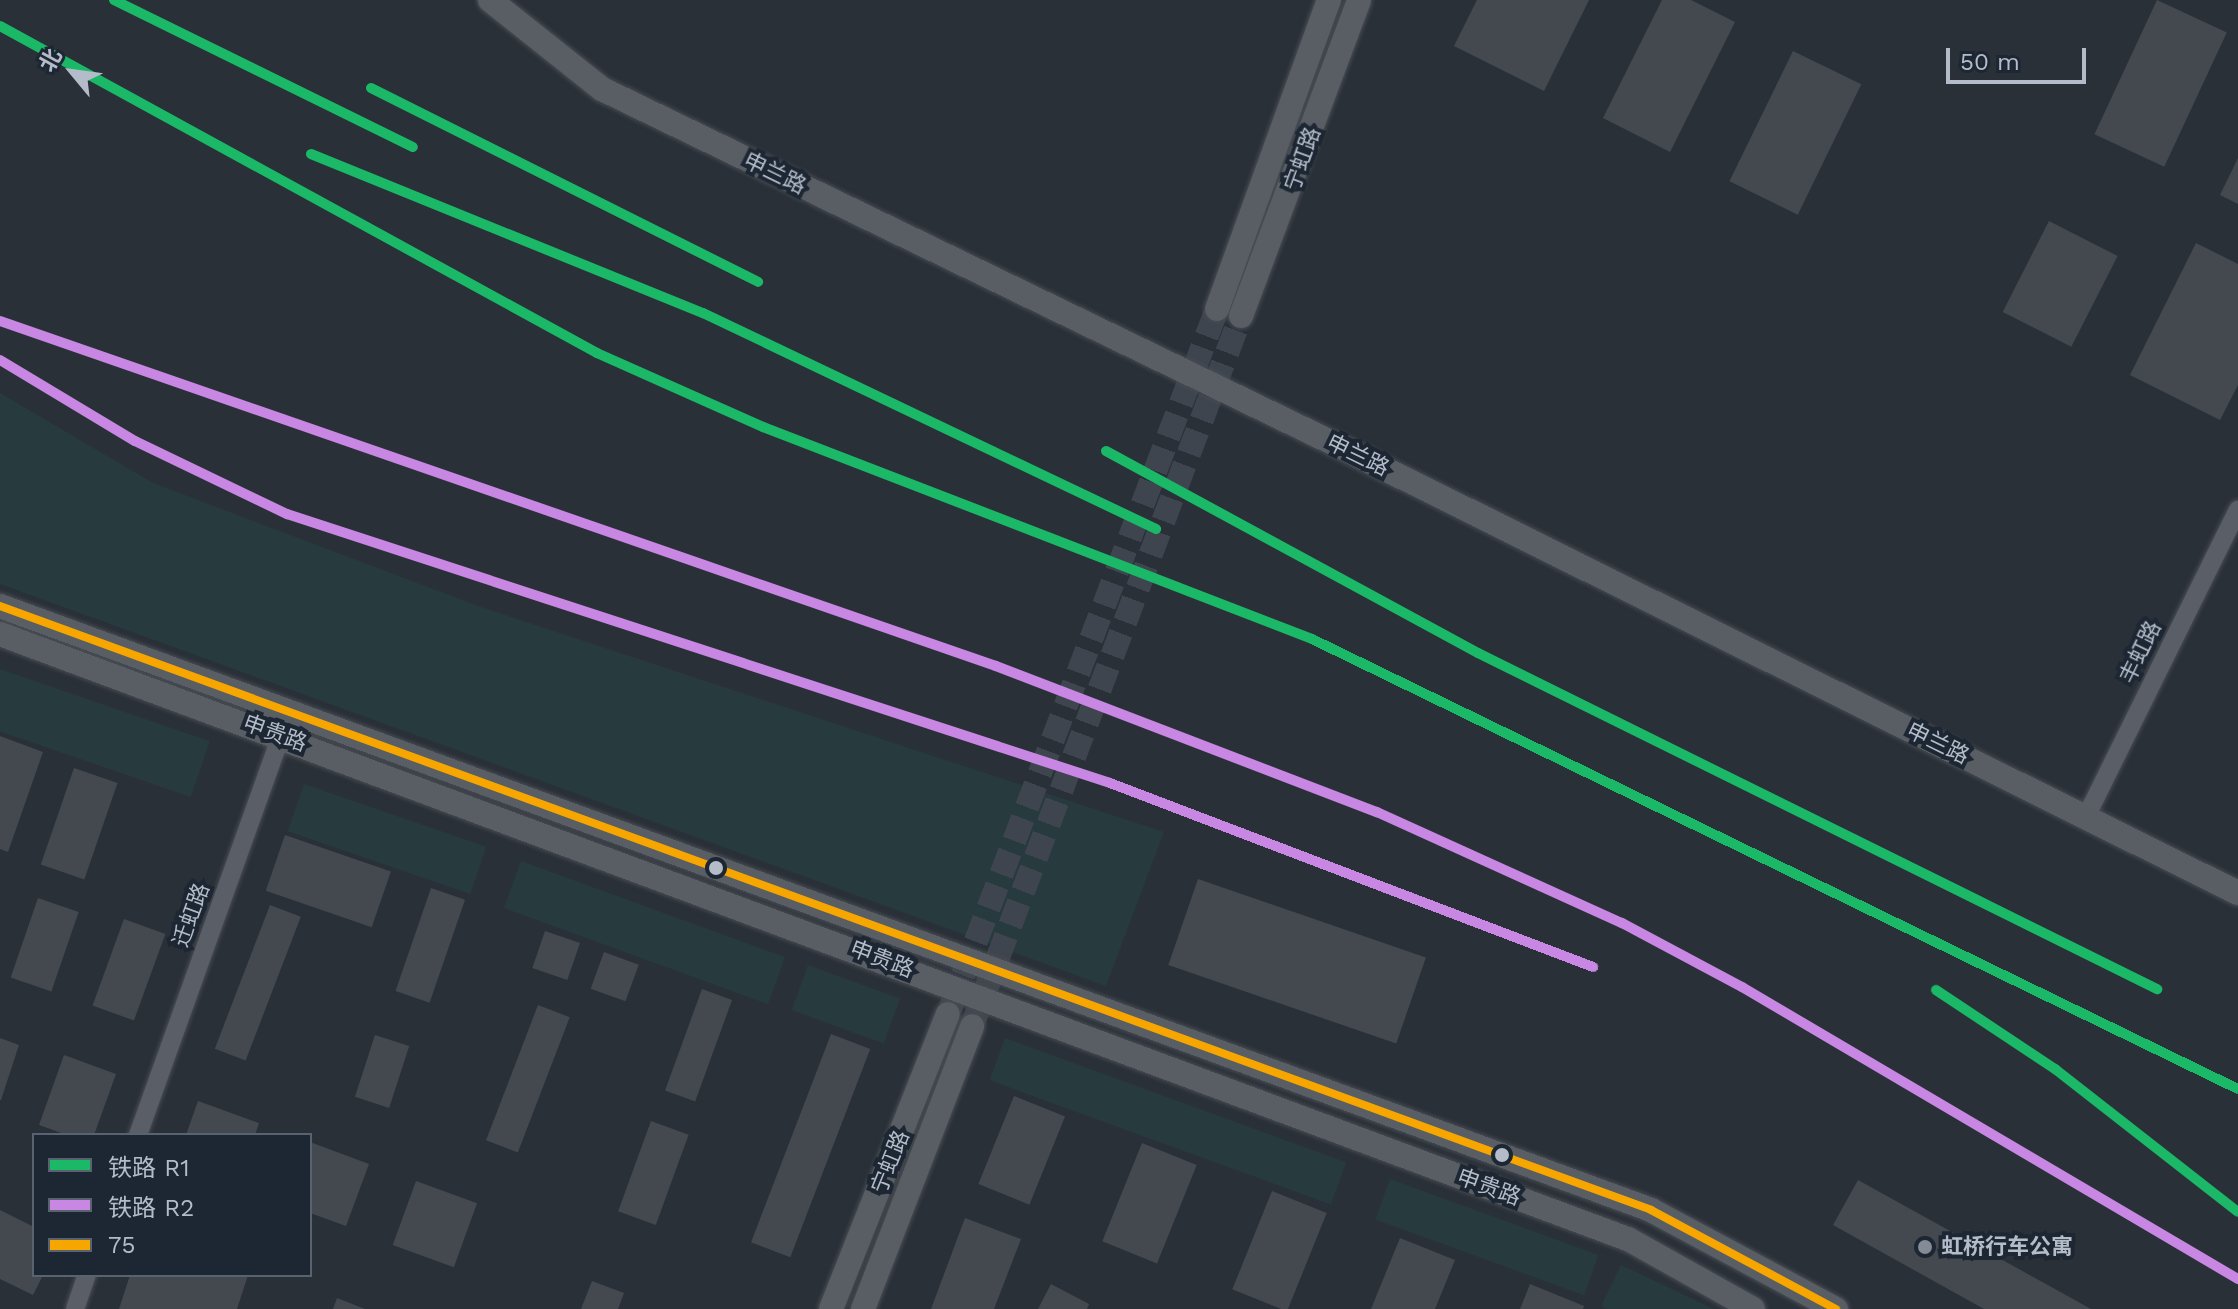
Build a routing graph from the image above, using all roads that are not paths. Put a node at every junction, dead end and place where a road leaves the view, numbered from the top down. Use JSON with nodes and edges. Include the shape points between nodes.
{"nodes":[{"id":1,"x":490,"y":0,"type":"edge"},
{"id":2,"x":1329,"y":0,"type":"edge"},
{"id":3,"x":1359,"y":0,"type":"edge"},
{"id":4,"x":1217,"y":309,"type":"tunnel mouth"},
{"id":5,"x":1241,"y":316,"type":"tunnel mouth"},
{"id":6,"x":2238,"y":509,"type":"edge"},
{"id":7,"x":0,"y":606,"type":"edge"},
{"id":8,"x":0,"y":634,"type":"edge"},
{"id":9,"x":290,"y":711,"type":"junction"},
{"id":10,"x":281,"y":735,"type":"junction"},
{"id":11,"x":2086,"y":817,"type":"junction"},
{"id":12,"x":2238,"y":893,"type":"edge"},
{"id":13,"x":948,"y":1014,"type":"tunnel mouth"},
{"id":14,"x":972,"y":1026,"type":"tunnel mouth"},
{"id":15,"x":139,"y":1133,"type":"edge"},
{"id":16,"x":86,"y":1277,"type":"edge"},
{"id":17,"x":1780,"y":1278,"type":"junction"},
{"id":18,"x":75,"y":1309,"type":"edge"},
{"id":19,"x":831,"y":1309,"type":"edge"},
{"id":20,"x":863,"y":1309,"type":"edge"},
{"id":21,"x":1753,"y":1309,"type":"edge"},
{"id":22,"x":1767,"y":1309,"type":"edge"},
{"id":23,"x":1836,"y":1309,"type":"edge"}],
"edges":[{"from":1,"to":11,"type":"main road","name":"申兰路","via":[[602,89]]},
{"from":2,"to":4,"type":"main road","name":"宁虹路"},
{"from":3,"to":5,"type":"main road","name":"宁虹路"},
{"from":6,"to":11,"type":"street","name":"丰虹路"},
{"from":7,"to":9,"type":"main road","name":"申贵路"},
{"from":8,"to":10,"type":"main road","name":"申贵路"},
{"from":9,"to":10,"type":"street","name":"迁虹路"},
{"from":9,"to":17,"type":"main road","name":"申贵路","via":[[1651,1210]]},
{"from":10,"to":15,"type":"street","name":"迁虹路"},
{"from":10,"to":21,"type":"main road","name":"申贵路","via":[[1628,1239]]},
{"from":11,"to":12,"type":"main road","name":"申兰路"},
{"from":13,"to":19,"type":"main road","name":"宁虹路"},
{"from":14,"to":20,"type":"main road","name":"宁虹路"},
{"from":16,"to":18,"type":"street"},
{"from":17,"to":22,"type":"main road"},
{"from":17,"to":23,"type":"main road","name":"申贵路"}]}
